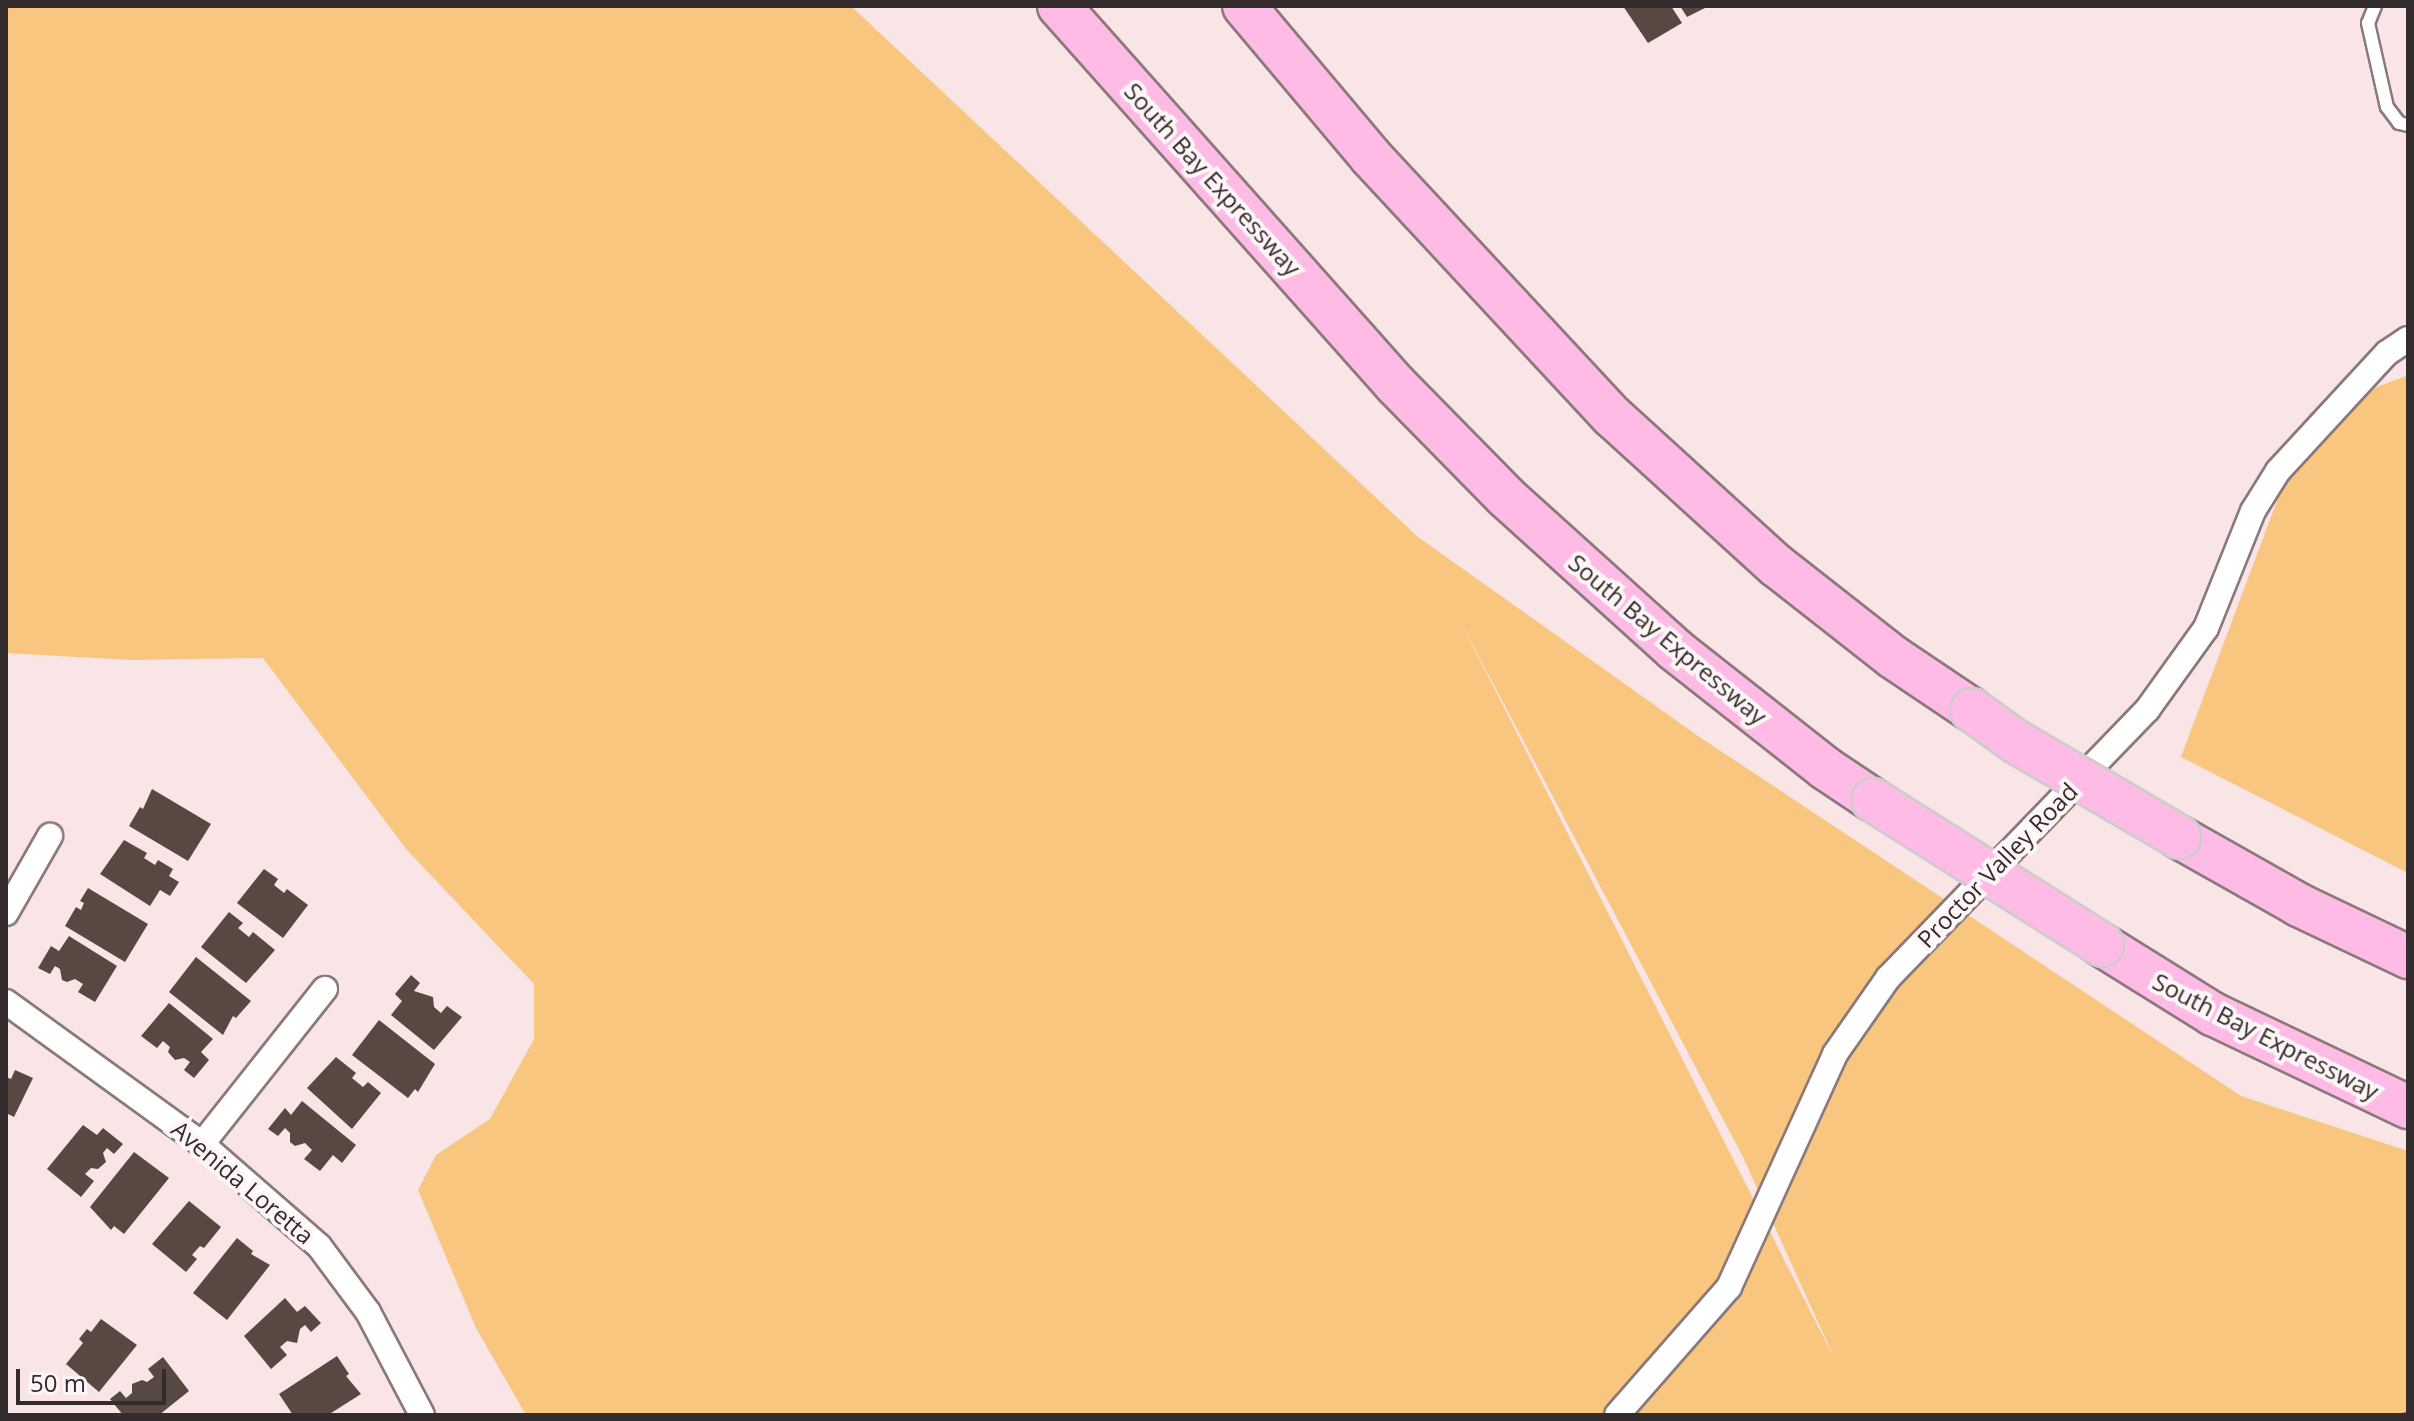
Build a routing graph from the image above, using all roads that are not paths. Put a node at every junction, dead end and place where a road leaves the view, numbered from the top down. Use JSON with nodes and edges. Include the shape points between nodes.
{"nodes":[{"id":1,"x":1059,"y":6,"type":"edge"},
{"id":2,"x":1244,"y":6,"type":"edge"},
{"id":3,"x":2375,"y":6,"type":"edge"},
{"id":4,"x":2408,"y":125,"type":"edge"},
{"id":5,"x":2408,"y":339,"type":"edge"},
{"id":6,"x":50,"y":836,"type":"dead end"},
{"id":7,"x":6,"y":913,"type":"edge"},
{"id":8,"x":2408,"y":957,"type":"edge"},
{"id":9,"x":325,"y":989,"type":"dead end"},
{"id":10,"x":6,"y":1002,"type":"edge"},
{"id":11,"x":2408,"y":1107,"type":"edge"},
{"id":12,"x":202,"y":1144,"type":"junction"},
{"id":13,"x":422,"y":1415,"type":"edge"},
{"id":14,"x":1617,"y":1415,"type":"edge"}],
"edges":[{"from":1,"to":11,"type":"highway","name":"South Bay Expressway","bridge":true,"via":[[1396,385],[1506,497],[1674,649],[1825,768],[2102,945],[2213,1014]]},
{"from":2,"to":8,"type":"highway","bridge":true,"via":[[1371,157],[1613,417],[1788,575],[1893,657],[2015,741],[2299,905]]},
{"from":3,"to":4,"type":"lane","via":[[2368,23],[2387,107],[2399,123]]},
{"from":5,"to":14,"type":"street","name":"Proctor Valley Road","via":[[2387,353],[2278,471],[2253,511],[2206,628],[2147,710],[1888,978],[1835,1054],[1729,1287]]},
{"from":6,"to":7,"type":"street"},
{"from":9,"to":12,"type":"street"},
{"from":10,"to":12,"type":"street","name":"Avenida Loretta"},
{"from":12,"to":13,"type":"street","name":"Avenida Loretta","via":[[319,1246],[368,1312]]}]}
